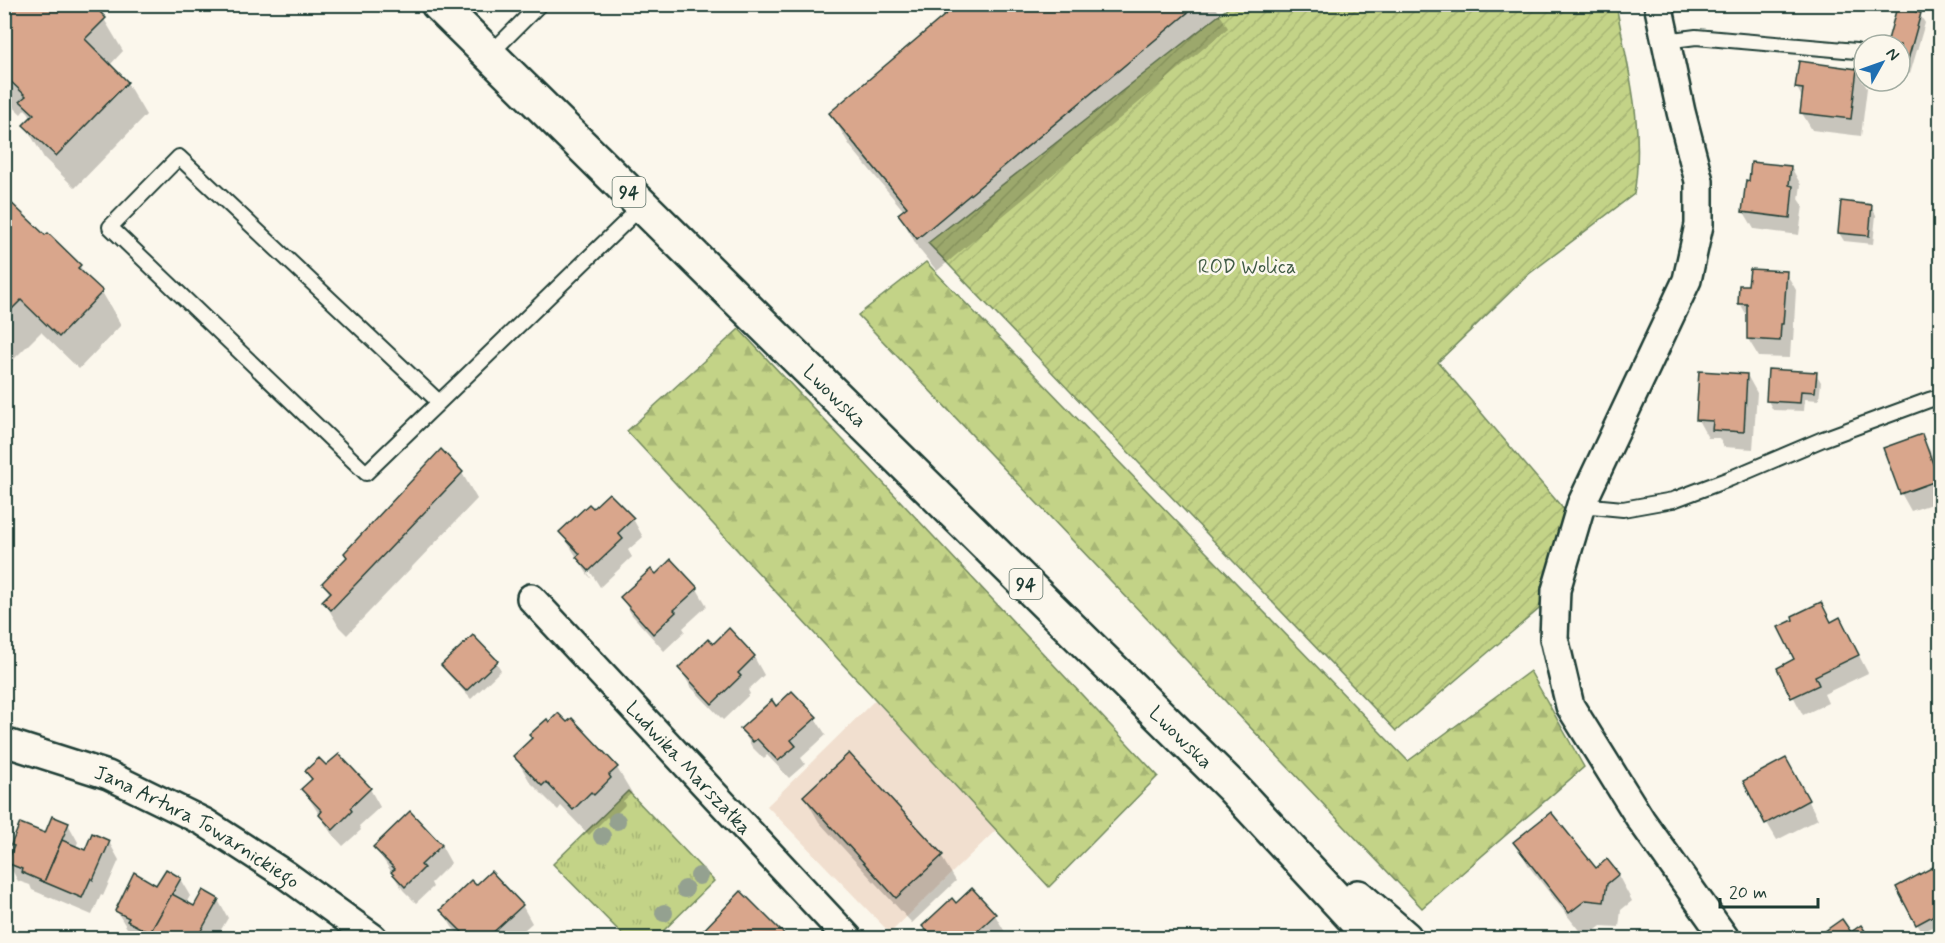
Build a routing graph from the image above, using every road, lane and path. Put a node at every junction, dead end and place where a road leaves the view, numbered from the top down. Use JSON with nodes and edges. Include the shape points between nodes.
{"nodes":[{"id":1,"x":438,"y":4,"type":"edge"},
{"id":2,"x":540,"y":4,"type":"edge"},
{"id":3,"x":1658,"y":4,"type":"edge"},
{"id":4,"x":1665,"y":41,"type":"junction"},
{"id":5,"x":1852,"y":51,"type":"edge"},
{"id":6,"x":489,"y":55,"type":"junction"},
{"id":7,"x":642,"y":206,"type":"junction"},
{"id":8,"x":1941,"y":397,"type":"edge"},
{"id":9,"x":439,"y":402,"type":"junction"},
{"id":10,"x":1581,"y":505,"type":"junction"},
{"id":11,"x":531,"y":597,"type":"dead end"},
{"id":12,"x":4,"y":742,"type":"edge"},
{"id":13,"x":1232,"y":787,"type":"junction"},
{"id":14,"x":373,"y":939,"type":"edge"},
{"id":15,"x":848,"y":939,"type":"edge"},
{"id":16,"x":1372,"y":939,"type":"edge"},
{"id":17,"x":1406,"y":939,"type":"edge"},
{"id":18,"x":1725,"y":939,"type":"edge"}],
"edges":[{"from":1,"to":6,"type":"main road","name":"Lwowska","number":"94"},
{"from":2,"to":6,"type":"lane"},
{"from":3,"to":4,"type":"street"},
{"from":4,"to":5,"type":"lane","via":[[1696,37]]},
{"from":4,"to":10,"type":"street","via":[[1699,181],[1699,225],[1687,280]]},
{"from":6,"to":7,"type":"main road","name":"Lwowska","number":"94"},
{"from":7,"to":9,"type":"lane"},
{"from":7,"to":13,"type":"main road","name":"Lwowska","number":"94"},
{"from":8,"to":10,"type":"lane","via":[[1823,439],[1673,500],[1623,509]]},
{"from":9,"to":9,"type":"lane","via":[[366,473],[110,227],[180,157]]},
{"from":10,"to":18,"type":"street","via":[[1556,590],[1554,638],[1570,706],[1641,820]]},
{"from":11,"to":15,"type":"street","name":"Ludwika Marszałka"},
{"from":12,"to":14,"type":"street","name":"Jana Artura Towarnickiego","via":[[108,774],[204,822],[286,875]]},
{"from":13,"to":16,"type":"main road","name":"Lwowska","number":"94"},
{"from":13,"to":17,"type":"main road","name":"Lwowska","number":"94"}]}
